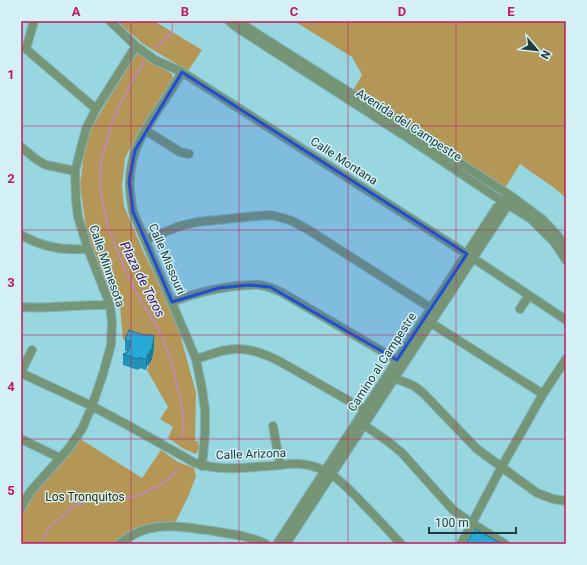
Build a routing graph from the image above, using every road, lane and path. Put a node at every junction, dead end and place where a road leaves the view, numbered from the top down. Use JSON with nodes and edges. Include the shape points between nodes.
{"nodes":[{"id":1,"x":34,"y":21,"type":"edge"},
{"id":2,"x":110,"y":21,"type":"edge"},
{"id":3,"x":229,"y":21,"type":"edge"},
{"id":4,"x":239,"y":21,"type":"edge"},
{"id":5,"x":136,"y":46,"type":"junction"},
{"id":6,"x":182,"y":72,"type":"junction"},
{"id":7,"x":318,"y":76,"type":"junction"},
{"id":8,"x":96,"y":109,"type":"junction"},
{"id":9,"x":145,"y":130,"type":"junction"},
{"id":10,"x":21,"y":147,"type":"edge"},
{"id":11,"x":189,"y":154,"type":"dead end"},
{"id":12,"x":75,"y":171,"type":"junction"},
{"id":13,"x":507,"y":199,"type":"junction"},
{"id":14,"x":21,"y":235,"type":"edge"},
{"id":15,"x":145,"y":240,"type":"junction"},
{"id":16,"x":566,"y":247,"type":"edge"},
{"id":17,"x":88,"y":250,"type":"junction"},
{"id":18,"x":470,"y":256,"type":"junction"},
{"id":19,"x":566,"y":260,"type":"edge"},
{"id":20,"x":529,"y":295,"type":"junction"},
{"id":21,"x":172,"y":302,"type":"junction"},
{"id":22,"x":110,"y":305,"type":"junction"},
{"id":23,"x":21,"y":307,"type":"edge"},
{"id":24,"x":431,"y":308,"type":"junction"},
{"id":25,"x":520,"y":309,"type":"dead end"},
{"id":26,"x":566,"y":320,"type":"edge"},
{"id":27,"x":431,"y":323,"type":"junction"},
{"id":28,"x":32,"y":350,"type":"dead end"},
{"id":29,"x":196,"y":359,"type":"junction"},
{"id":30,"x":566,"y":359,"type":"edge"},
{"id":31,"x":398,"y":360,"type":"junction"},
{"id":32,"x":21,"y":372,"type":"edge"},
{"id":33,"x":395,"y":378,"type":"junction"},
{"id":34,"x":543,"y":394,"type":"junction"},
{"id":35,"x":92,"y":406,"type":"junction"},
{"id":36,"x":365,"y":410,"type":"junction"},
{"id":37,"x":364,"y":425,"type":"junction"},
{"id":38,"x":274,"y":426,"type":"dead end"},
{"id":39,"x":21,"y":439,"type":"edge"},
{"id":40,"x":60,"y":458,"type":"junction"},
{"id":41,"x":280,"y":465,"type":"junction"},
{"id":42,"x":202,"y":466,"type":"junction"},
{"id":43,"x":501,"y":468,"type":"junction"},
{"id":44,"x":328,"y":473,"type":"junction"},
{"id":45,"x":566,"y":501,"type":"edge"},
{"id":46,"x":21,"y":508,"type":"edge"},
{"id":47,"x":472,"y":523,"type":"junction"},
{"id":48,"x":119,"y":544,"type":"edge"},
{"id":49,"x":266,"y":544,"type":"edge"},
{"id":50,"x":277,"y":544,"type":"edge"},
{"id":51,"x":286,"y":544,"type":"edge"},
{"id":52,"x":402,"y":544,"type":"edge"},
{"id":53,"x":461,"y":544,"type":"edge"},
{"id":54,"x":505,"y":544,"type":"edge"}],
"edges":[{"from":1,"to":8,"type":"street","via":[[26,49]]},
{"from":2,"to":5,"type":"street","name":"Calle Montana"},
{"from":3,"to":7,"type":"street","name":"Avenida del Campestre"},
{"from":4,"to":7,"type":"street","name":"Avenida del Campestre"},
{"from":5,"to":6,"type":"street","name":"Calle Montana","via":[[155,60]]},
{"from":5,"to":8,"type":"street","name":"Calle Minnesota"},
{"from":6,"to":9,"type":"street","name":"Calle Missouri"},
{"from":6,"to":18,"type":"street","name":"Calle Montana"},
{"from":7,"to":13,"type":"street","name":"Avenida del Campestre"},
{"from":8,"to":12,"type":"street","name":"Calle Minnesota","via":[[86,129]]},
{"from":9,"to":11,"type":"street","via":[[180,152]]},
{"from":9,"to":15,"type":"street","name":"Calle Missouri","via":[[135,150],[129,181],[133,212]]},
{"from":10,"to":12,"type":"street","via":[[46,165]]},
{"from":12,"to":17,"type":"street","name":"Calle Minnesota","via":[[78,217]]},
{"from":13,"to":16,"type":"street","name":"Avenida del Campestre","via":[[542,219]]},
{"from":13,"to":18,"type":"street","name":"Camino al Campestre","via":[[497,207]]},
{"from":13,"to":19,"type":"street","name":"Avenida del Campestre","via":[[554,242]]},
{"from":14,"to":17,"type":"street","via":[[54,248]]},
{"from":15,"to":21,"type":"street","name":"Calle Missouri"},
{"from":15,"to":24,"type":"street","via":[[197,222],[257,216],[283,218],[307,229]]},
{"from":17,"to":22,"type":"street","name":"Calle Minnesota"},
{"from":18,"to":20,"type":"street","name":"Calle Montana"},
{"from":18,"to":24,"type":"street","name":"Camino al Campestre"},
{"from":18,"to":27,"type":"street","name":"Camino al Campestre"},
{"from":20,"to":25,"type":"street"},
{"from":20,"to":26,"type":"street","name":"Calle Montana"},
{"from":21,"to":29,"type":"street","name":"Calle Missouri"},
{"from":21,"to":31,"type":"street","via":[[198,292],[219,288],[249,285],[270,287]]},
{"from":22,"to":23,"type":"street"},
{"from":22,"to":35,"type":"street","name":"Calle Minnesota","via":[[110,345]]},
{"from":24,"to":31,"type":"street","name":"Camino al Campestre"},
{"from":27,"to":33,"type":"street","name":"Camino al Campestre"},
{"from":27,"to":34,"type":"street"},
{"from":28,"to":32,"type":"street"},
{"from":29,"to":36,"type":"street","via":[[239,348],[265,354]]},
{"from":29,"to":42,"type":"street","name":"Calle Missouri","via":[[205,410]]},
{"from":30,"to":34,"type":"street"},
{"from":31,"to":36,"type":"street","name":"Camino al Campestre"},
{"from":32,"to":35,"type":"street","name":"Calle Arizona"},
{"from":33,"to":37,"type":"street","name":"Camino al Campestre"},
{"from":33,"to":43,"type":"street","via":[[423,393],[477,449]]},
{"from":34,"to":43,"type":"street"},
{"from":35,"to":40,"type":"street","name":"Calle Minnesota","via":[[82,429]]},
{"from":35,"to":42,"type":"street","name":"Calle Arizona"},
{"from":36,"to":44,"type":"street","name":"Camino al Campestre"},
{"from":37,"to":44,"type":"street","name":"Camino al Campestre"},
{"from":37,"to":47,"type":"street","via":[[402,453],[449,506]]},
{"from":38,"to":41,"type":"street"},
{"from":39,"to":40,"type":"street"},
{"from":40,"to":46,"type":"street","name":"Calle Minnesota","via":[[36,484]]},
{"from":41,"to":42,"type":"street","name":"Calle Arizona","via":[[238,469]]},
{"from":41,"to":44,"type":"street","name":"Calle Arizona","via":[[301,464]]},
{"from":43,"to":45,"type":"street","via":[[537,493]]},
{"from":43,"to":47,"type":"street"},
{"from":44,"to":50,"type":"street","name":"Camino al Campestre"},
{"from":44,"to":51,"type":"street","name":"Camino al Campestre"},
{"from":44,"to":52,"type":"street","name":"Calle Arizona","via":[[345,485]]},
{"from":47,"to":53,"type":"street"},
{"from":47,"to":54,"type":"street"},
{"from":48,"to":49,"type":"street","via":[[142,530],[159,527],[192,528],[241,535]]}]}
